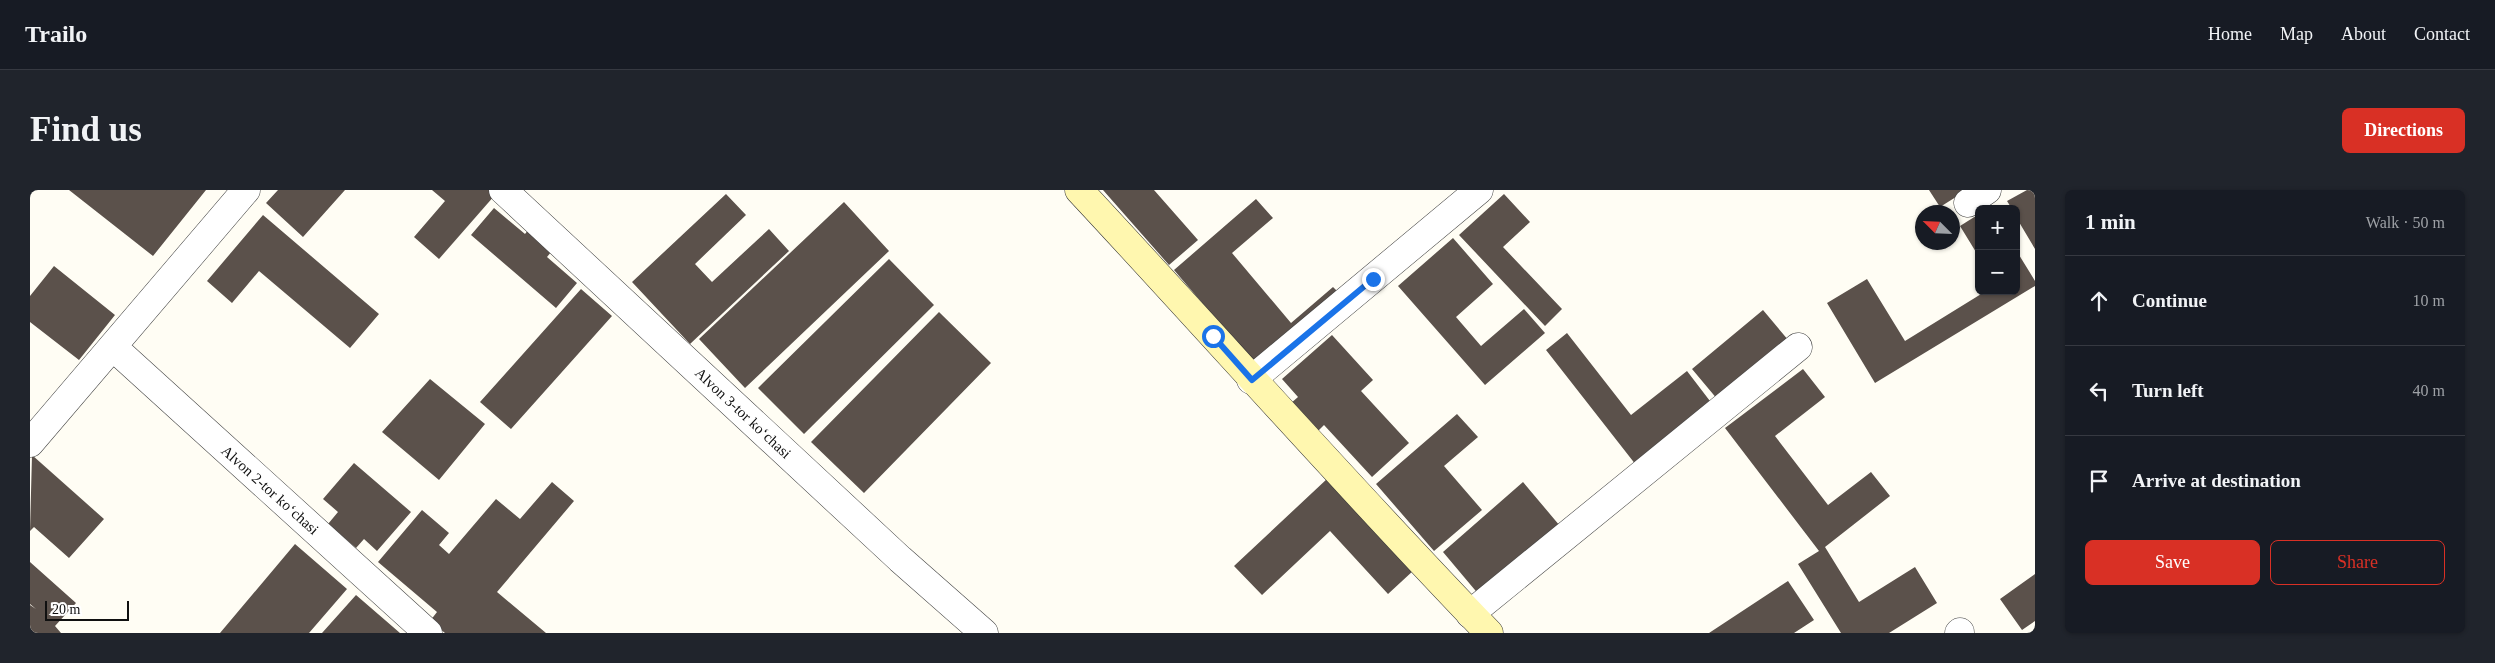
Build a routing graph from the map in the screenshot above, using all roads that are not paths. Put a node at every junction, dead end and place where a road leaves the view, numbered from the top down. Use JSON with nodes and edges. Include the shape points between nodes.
{"nodes":[{"id":1,"x":246,"y":190,"type":"edge"},
{"id":2,"x":503,"y":190,"type":"edge"},
{"id":3,"x":1079,"y":190,"type":"edge"},
{"id":4,"x":1479,"y":190,"type":"edge"},
{"id":5,"x":112,"y":347,"type":"junction"},
{"id":6,"x":1798,"y":347,"type":"dead end"},
{"id":7,"x":1252,"y":380,"type":"junction"},
{"id":8,"x":30,"y":443,"type":"edge"},
{"id":9,"x":1479,"y":623,"type":"edge"},
{"id":10,"x":428,"y":633,"type":"edge"},
{"id":11,"x":984,"y":633,"type":"edge"}],
"edges":[{"from":1,"to":5,"type":"street"},
{"from":2,"to":11,"type":"street","name":"Alvon 3-tor ko‘chasi"},
{"from":3,"to":7,"type":"street"},
{"from":4,"to":7,"type":"street"},
{"from":5,"to":8,"type":"street"},
{"from":5,"to":10,"type":"street","name":"Alvon 2-tor ko‘chasi"},
{"from":6,"to":9,"type":"street"},
{"from":7,"to":9,"type":"street"}]}
